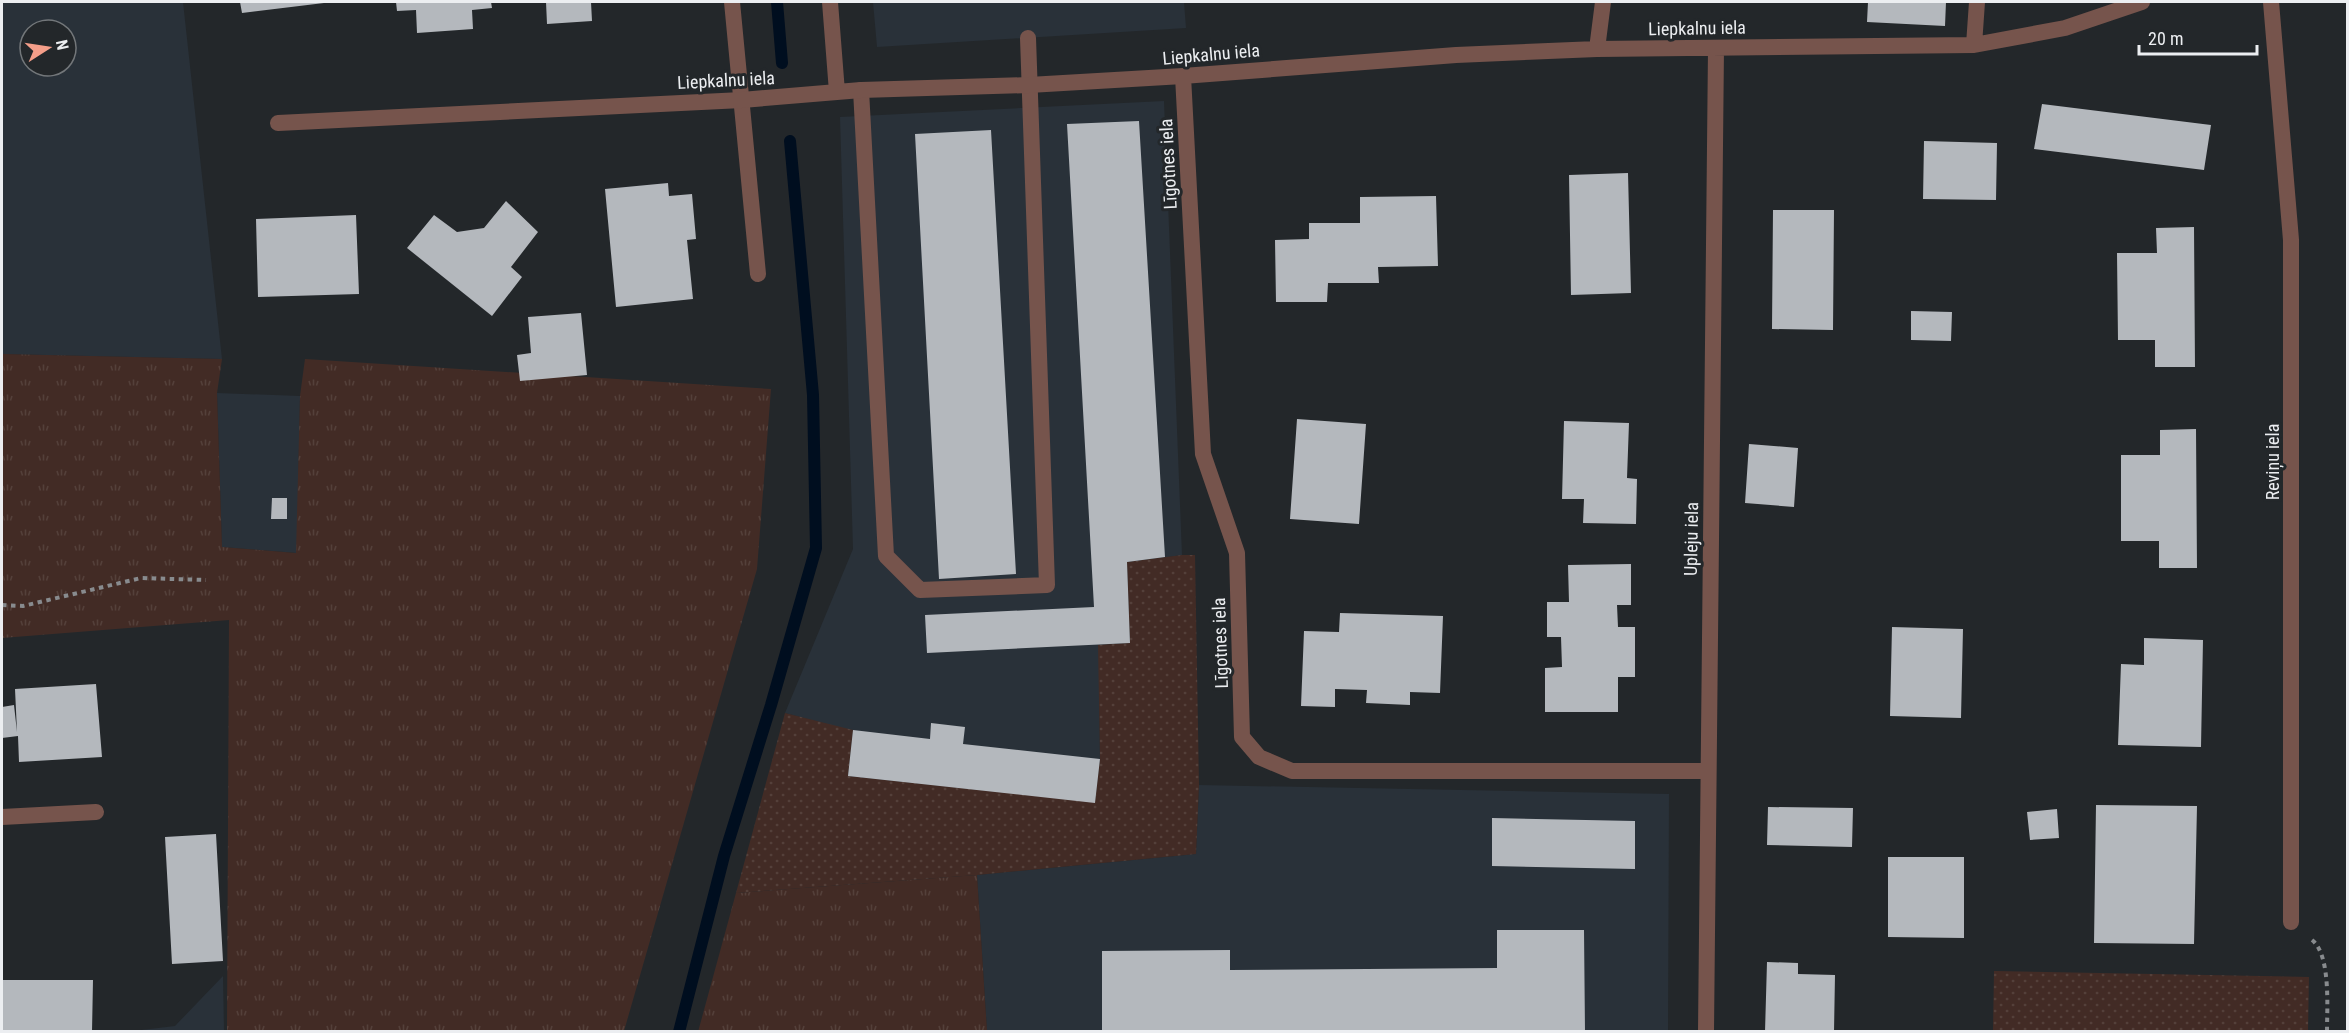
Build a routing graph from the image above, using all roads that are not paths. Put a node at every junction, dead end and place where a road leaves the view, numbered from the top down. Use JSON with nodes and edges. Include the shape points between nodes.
{"nodes":[{"id":1,"x":732,"y":2,"type":"edge"},
{"id":2,"x":830,"y":2,"type":"edge"},
{"id":3,"x":1603,"y":2,"type":"edge"},
{"id":4,"x":1977,"y":2,"type":"edge"},
{"id":5,"x":2142,"y":2,"type":"edge"},
{"id":6,"x":2271,"y":2,"type":"edge"},
{"id":7,"x":1028,"y":38,"type":"dead end"},
{"id":8,"x":1974,"y":45,"type":"junction"},
{"id":9,"x":1716,"y":48,"type":"junction"},
{"id":10,"x":1597,"y":49,"type":"junction"},
{"id":11,"x":1183,"y":76,"type":"junction"},
{"id":12,"x":1029,"y":85,"type":"junction"},
{"id":13,"x":861,"y":90,"type":"junction"},
{"id":14,"x":837,"y":92,"type":"junction"},
{"id":15,"x":742,"y":100,"type":"junction"},
{"id":16,"x":278,"y":123,"type":"dead end"},
{"id":17,"x":758,"y":274,"type":"dead end"},
{"id":18,"x":1708,"y":771,"type":"junction"},
{"id":19,"x":96,"y":812,"type":"dead end"},
{"id":20,"x":2,"y":817,"type":"edge"},
{"id":21,"x":2291,"y":922,"type":"road end"},
{"id":22,"x":1706,"y":1032,"type":"edge"}],
"edges":[{"from":1,"to":15,"type":"street"},
{"from":2,"to":14,"type":"street"},
{"from":3,"to":10,"type":"street"},
{"from":4,"to":8,"type":"street"},
{"from":5,"to":8,"type":"street","name":"Liepkalnu iela","via":[[2065,28]]},
{"from":6,"to":21,"type":"street","name":"Reviņu iela","via":[[2291,240]]},
{"from":7,"to":12,"type":"street"},
{"from":8,"to":9,"type":"street","name":"Liepkalnu iela"},
{"from":9,"to":10,"type":"street","name":"Liepkalnu iela"},
{"from":9,"to":18,"type":"street","name":"Upleju iela"},
{"from":10,"to":11,"type":"street","name":"Liepkalnu iela","via":[[1400,58]]},
{"from":11,"to":12,"type":"street","name":"Liepkalnu iela"},
{"from":11,"to":18,"type":"street","name":"Līgotnes iela","via":[[1203,454],[1237,553],[1242,737],[1259,757],[1292,771]]},
{"from":12,"to":13,"type":"street","name":"Liepkalnu iela"},
{"from":12,"to":13,"type":"street","via":[[1047,585],[920,590],[886,556]]},
{"from":13,"to":14,"type":"street","name":"Liepkalnu iela"},
{"from":14,"to":15,"type":"street","name":"Liepkalnu iela"},
{"from":15,"to":16,"type":"street","name":"Liepkalnu iela"},
{"from":15,"to":17,"type":"street"},
{"from":18,"to":22,"type":"street","name":"Upleju iela"},
{"from":19,"to":20,"type":"street"}]}
